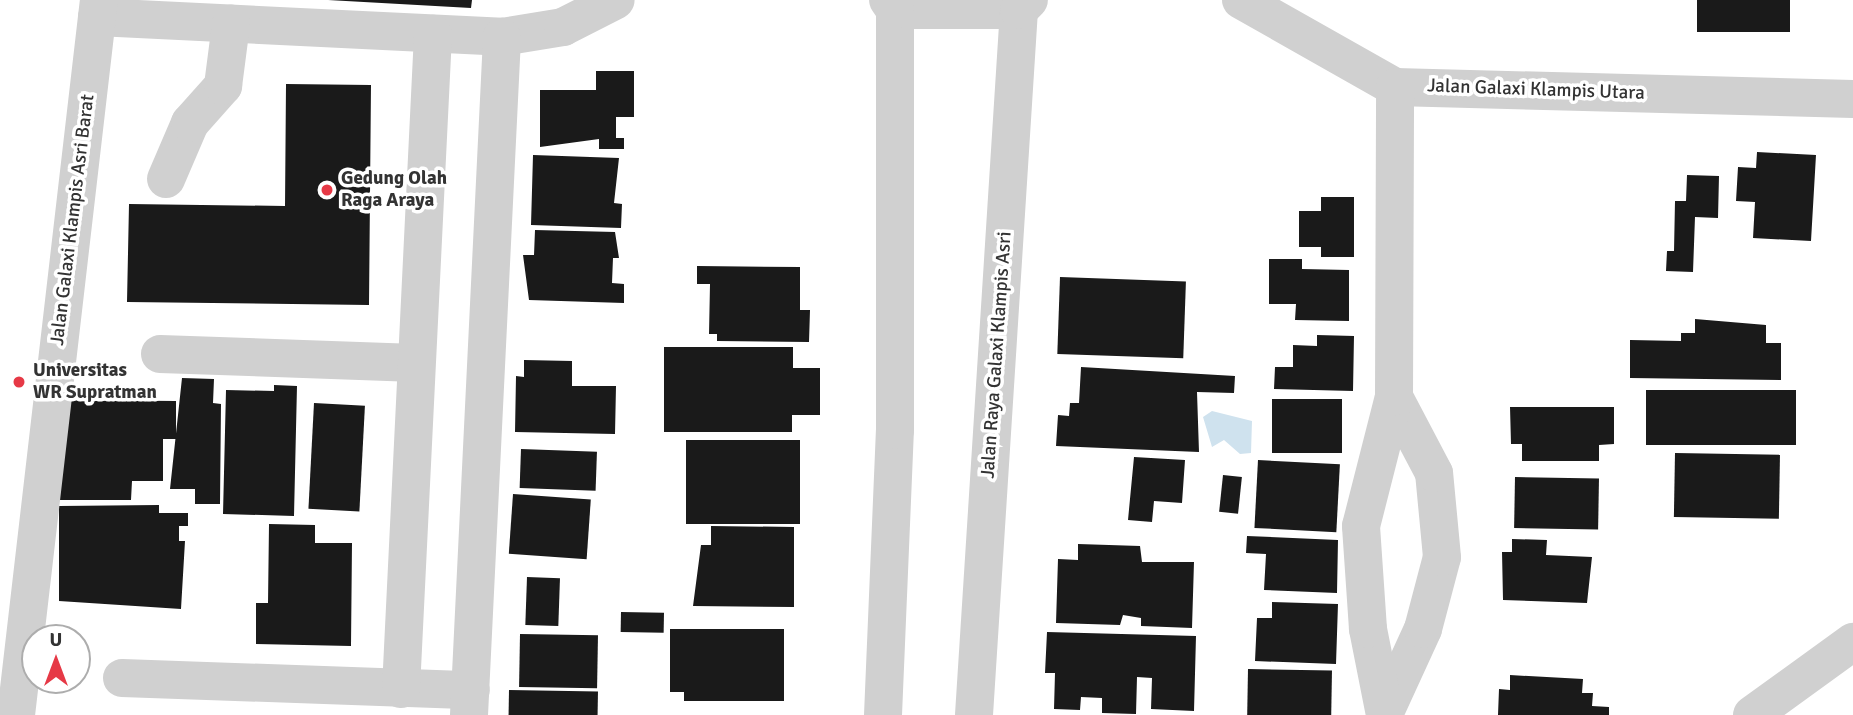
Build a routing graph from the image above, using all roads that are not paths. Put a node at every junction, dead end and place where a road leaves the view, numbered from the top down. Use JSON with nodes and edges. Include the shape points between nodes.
{"nodes":[{"id":1,"x":616,"y":0,"type":"edge"},
{"id":2,"x":1241,"y":0,"type":"edge"},
{"id":3,"x":891,"y":5,"type":"edge"},
{"id":4,"x":1024,"y":5,"type":"edge"},
{"id":5,"x":98,"y":8,"type":"edge"},
{"id":6,"x":231,"y":24,"type":"junction"},
{"id":7,"x":433,"y":34,"type":"junction"},
{"id":8,"x":502,"y":37,"type":"junction"},
{"id":9,"x":1395,"y":87,"type":"junction"},
{"id":10,"x":1853,"y":99,"type":"edge"},
{"id":11,"x":166,"y":179,"type":"dead end"},
{"id":12,"x":160,"y":354,"type":"dead end"},
{"id":13,"x":416,"y":363,"type":"junction"},
{"id":14,"x":1394,"y":397,"type":"junction"},
{"id":15,"x":1853,"y":642,"type":"edge"},
{"id":16,"x":122,"y":678,"type":"dead end"},
{"id":17,"x":401,"y":689,"type":"junction"},
{"id":18,"x":470,"y":703,"type":"edge"},
{"id":19,"x":1385,"y":714,"type":"edge"},
{"id":20,"x":16,"y":715,"type":"edge"},
{"id":21,"x":883,"y":715,"type":"edge"},
{"id":22,"x":974,"y":715,"type":"edge"},
{"id":23,"x":1752,"y":715,"type":"edge"}],
"edges":[{"from":1,"to":8,"type":"street","via":[[563,27]]},
{"from":2,"to":9,"type":"street","name":"Jalan Galaxi Klampis Utara"},
{"from":3,"to":4,"type":"street"},
{"from":3,"to":21,"type":"street","via":[[895,430]]},
{"from":4,"to":22,"type":"street","name":"Jalan Raya Galaxi Klampis Asri"},
{"from":5,"to":6,"type":"street"},
{"from":5,"to":20,"type":"street","name":"Jalan Galaxi Klampis Asri Barat"},
{"from":6,"to":7,"type":"street"},
{"from":6,"to":11,"type":"street","via":[[223,86],[190,123]]},
{"from":7,"to":8,"type":"street"},
{"from":7,"to":13,"type":"street"},
{"from":8,"to":18,"type":"street"},
{"from":9,"to":10,"type":"street","name":"Jalan Galaxi Klampis Utara"},
{"from":9,"to":14,"type":"street"},
{"from":12,"to":13,"type":"street"},
{"from":13,"to":17,"type":"street"},
{"from":14,"to":19,"type":"street","via":[[1361,526],[1368,629]]},
{"from":14,"to":19,"type":"street","via":[[1434,473],[1442,557],[1423,629]]},
{"from":15,"to":23,"type":"street"},
{"from":16,"to":17,"type":"street"},
{"from":17,"to":18,"type":"street"}]}
